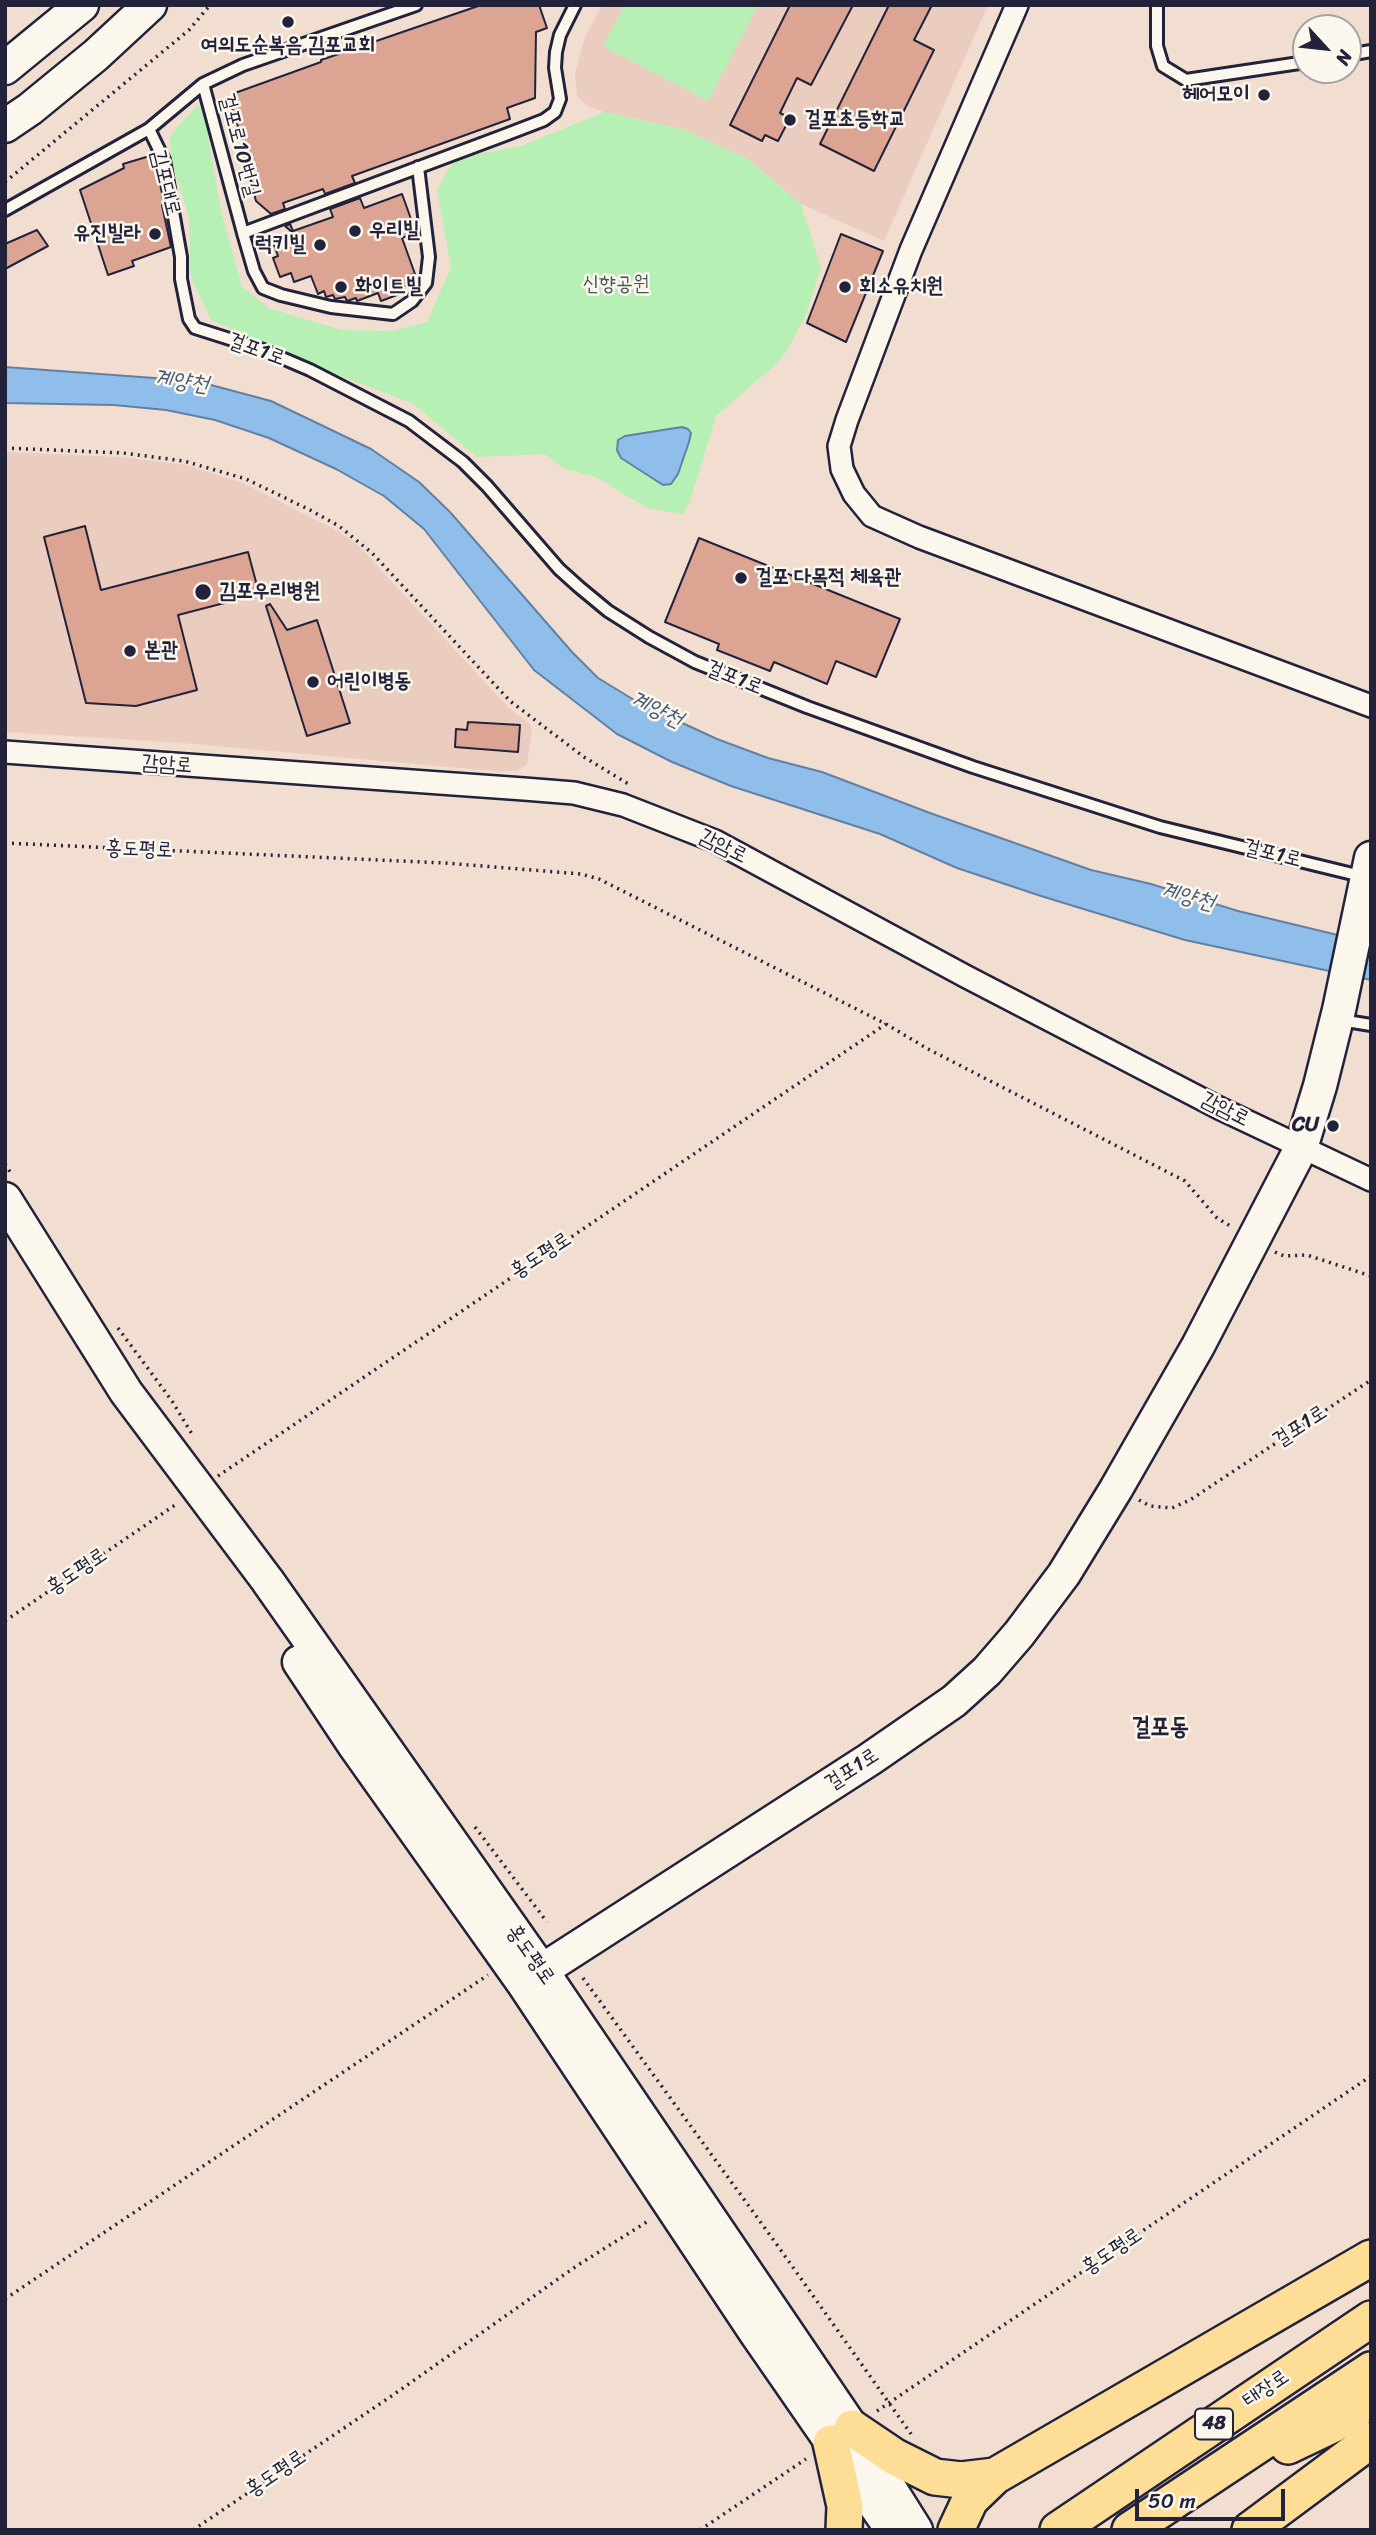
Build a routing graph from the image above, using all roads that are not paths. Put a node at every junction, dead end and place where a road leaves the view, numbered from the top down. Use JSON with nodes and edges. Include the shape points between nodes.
{"nodes":[{"id":1,"x":82,"y":5,"type":"edge"},
{"id":2,"x":150,"y":5,"type":"edge"},
{"id":3,"x":416,"y":5,"type":"edge"},
{"id":4,"x":575,"y":5,"type":"edge"},
{"id":5,"x":1017,"y":5,"type":"edge"},
{"id":6,"x":1157,"y":5,"type":"edge"},
{"id":7,"x":1292,"y":64,"type":"edge"},
{"id":8,"x":5,"y":68,"type":"edge"},
{"id":9,"x":203,"y":84,"type":"junction"},
{"id":10,"x":5,"y":126,"type":"edge"},
{"id":11,"x":149,"y":129,"type":"junction"},
{"id":12,"x":418,"y":167,"type":"junction"},
{"id":13,"x":5,"y":210,"type":"edge"},
{"id":14,"x":243,"y":233,"type":"junction"},
{"id":15,"x":189,"y":319,"type":"joint"},
{"id":16,"x":1371,"y":706,"type":"edge"},
{"id":17,"x":5,"y":752,"type":"edge"},
{"id":18,"x":1368,"y":876,"type":"edge"},
{"id":19,"x":1338,"y":1014,"type":"junction"},
{"id":20,"x":1371,"y":1025,"type":"edge"},
{"id":21,"x":1301,"y":1148,"type":"junction"},
{"id":22,"x":1371,"y":1180,"type":"edge"},
{"id":23,"x":5,"y":1199,"type":"edge"},
{"id":24,"x":5,"y":1234,"type":"edge"},
{"id":25,"x":190,"y":1495,"type":"junction"},
{"id":26,"x":524,"y":1972,"type":"junction"},
{"id":27,"x":1371,"y":2258,"type":"edge"},
{"id":28,"x":1371,"y":2292,"type":"edge"},
{"id":29,"x":1371,"y":2319,"type":"edge"},
{"id":30,"x":1371,"y":2370,"type":"edge"},
{"id":31,"x":1371,"y":2400,"type":"edge"},
{"id":32,"x":842,"y":2435,"type":"junction"},
{"id":33,"x":1371,"y":2440,"type":"edge"},
{"id":34,"x":1139,"y":2474,"type":"junction"},
{"id":35,"x":995,"y":2476,"type":"junction"},
{"id":36,"x":1174,"y":2501,"type":"junction"},
{"id":37,"x":844,"y":2530,"type":"edge"},
{"id":38,"x":892,"y":2530,"type":"edge"},
{"id":39,"x":916,"y":2530,"type":"edge"},
{"id":40,"x":956,"y":2530,"type":"edge"},
{"id":41,"x":1058,"y":2530,"type":"edge"},
{"id":42,"x":1130,"y":2530,"type":"edge"},
{"id":43,"x":1250,"y":2530,"type":"edge"}],
"edges":[{"from":1,"to":8,"type":"street"},
{"from":2,"to":10,"type":"street","via":[[96,55]]},
{"from":3,"to":9,"type":"lane","name":"걸포로10번길","via":[[243,65]]},
{"from":4,"to":12,"type":"lane","name":"걸포로10번길","via":[[556,52],[560,99],[555,112]]},
{"from":5,"to":16,"type":"street","via":[[911,250],[847,419],[839,446],[842,469],[854,494],[872,516],[919,537]]},
{"from":6,"to":7,"type":"lane","via":[[1157,46],[1163,66],[1185,80]]},
{"from":9,"to":11,"type":"lane"},
{"from":9,"to":14,"type":"lane","name":"걸포로10번길"},
{"from":11,"to":13,"type":"lane","name":"김포대로"},
{"from":11,"to":15,"type":"lane","name":"김포대로","via":[[164,160]]},
{"from":12,"to":14,"type":"lane","name":"걸포로10번길"},
{"from":12,"to":14,"type":"lane","name":"걸포로10번길","via":[[429,257],[426,283],[412,301],[393,314],[331,307],[263,288]]},
{"from":15,"to":18,"type":"lane","name":"걸포1로","via":[[195,328],[310,370],[409,421],[463,462],[579,587],[608,611],[695,662],[973,767],[1160,827]]},
{"from":17,"to":21,"type":"street","name":"감암로","via":[[574,793],[623,805],[715,841],[965,976]]},
{"from":18,"to":19,"type":"street","name":"걸포1로"},
{"from":19,"to":20,"type":"lane"},
{"from":19,"to":21,"type":"street","name":"걸포1로"},
{"from":21,"to":22,"type":"street","name":"감암로"},
{"from":21,"to":26,"type":"street","name":"걸포1로","via":[[1198,1346],[1116,1489],[1064,1574],[987,1671],[954,1701],[870,1759]]},
{"from":23,"to":25,"type":"street","name":"홍도평로"},
{"from":24,"to":25,"type":"street","name":"홍도평로","via":[[114,1404]]},
{"from":25,"to":26,"type":"street","name":"홍도평로","via":[[354,1745]]},
{"from":26,"to":32,"type":"street","name":"홍도평로"},
{"from":26,"to":32,"type":"street","name":"홍도평로","via":[[672,2206]]},
{"from":27,"to":35,"type":"main road"},
{"from":28,"to":34,"type":"main road"},
{"from":29,"to":34,"type":"main road","name":"태장로","number":"48"},
{"from":30,"to":36,"type":"main road","name":"태장로","number":"48"},
{"from":31,"to":36,"type":"main road","via":[[1332,2425]]},
{"from":32,"to":35,"type":"main road","via":[[935,2477]]},
{"from":32,"to":37,"type":"main road"},
{"from":32,"to":38,"type":"street","name":"홍도평로"},
{"from":32,"to":39,"type":"street","name":"홍도평로"},
{"from":33,"to":43,"type":"main road"},
{"from":34,"to":41,"type":"main road","name":"태장로","number":"48"},
{"from":35,"to":40,"type":"main road","via":[[970,2500]]},
{"from":36,"to":42,"type":"main road","name":"태장로","number":"48"}]}
